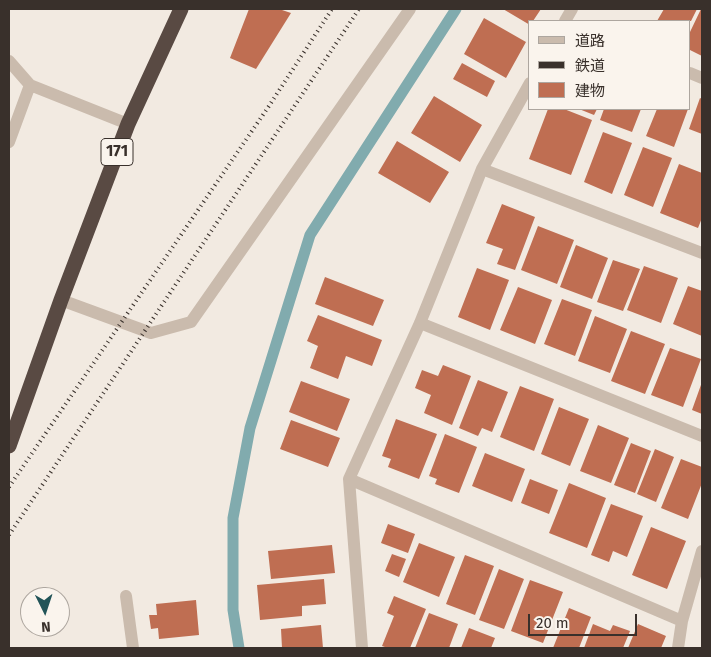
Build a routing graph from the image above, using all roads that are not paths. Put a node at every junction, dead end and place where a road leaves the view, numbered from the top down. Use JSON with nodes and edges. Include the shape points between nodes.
{"nodes":[{"id":1,"x":181,"y":9,"type":"edge"},
{"id":2,"x":410,"y":9,"type":"edge"},
{"id":3,"x":9,"y":61,"type":"edge"},
{"id":4,"x":30,"y":85,"type":"junction"},
{"id":5,"x":528,"y":88,"type":"edge"},
{"id":6,"x":128,"y":124,"type":"junction"},
{"id":7,"x":9,"y":142,"type":"edge"},
{"id":8,"x":482,"y":169,"type":"junction"},
{"id":9,"x":702,"y":253,"type":"edge"},
{"id":10,"x":61,"y":300,"type":"junction"},
{"id":11,"x":420,"y":323,"type":"junction"},
{"id":12,"x":702,"y":436,"type":"edge"},
{"id":13,"x":9,"y":446,"type":"edge"},
{"id":14,"x":349,"y":479,"type":"junction"},
{"id":15,"x":702,"y":551,"type":"edge"},
{"id":16,"x":699,"y":574,"type":"edge"},
{"id":17,"x":126,"y":596,"type":"dead end"},
{"id":18,"x":682,"y":621,"type":"junction"},
{"id":19,"x":133,"y":648,"type":"edge"},
{"id":20,"x":362,"y":648,"type":"edge"},
{"id":21,"x":678,"y":648,"type":"edge"}],
"edges":[{"from":1,"to":6,"type":"highway","number":"171"},
{"from":2,"to":10,"type":"street","via":[[190,322],[151,333]]},
{"from":3,"to":4,"type":"street"},
{"from":4,"to":6,"type":"street"},
{"from":4,"to":7,"type":"street"},
{"from":5,"to":8,"type":"street"},
{"from":6,"to":10,"type":"highway","number":"171"},
{"from":8,"to":9,"type":"street"},
{"from":8,"to":11,"type":"street"},
{"from":10,"to":13,"type":"highway","number":"171"},
{"from":11,"to":12,"type":"street"},
{"from":11,"to":14,"type":"street"},
{"from":14,"to":18,"type":"street"},
{"from":14,"to":20,"type":"street"},
{"from":15,"to":16,"type":"street"},
{"from":16,"to":18,"type":"street"},
{"from":17,"to":19,"type":"street"},
{"from":18,"to":21,"type":"street"}]}
